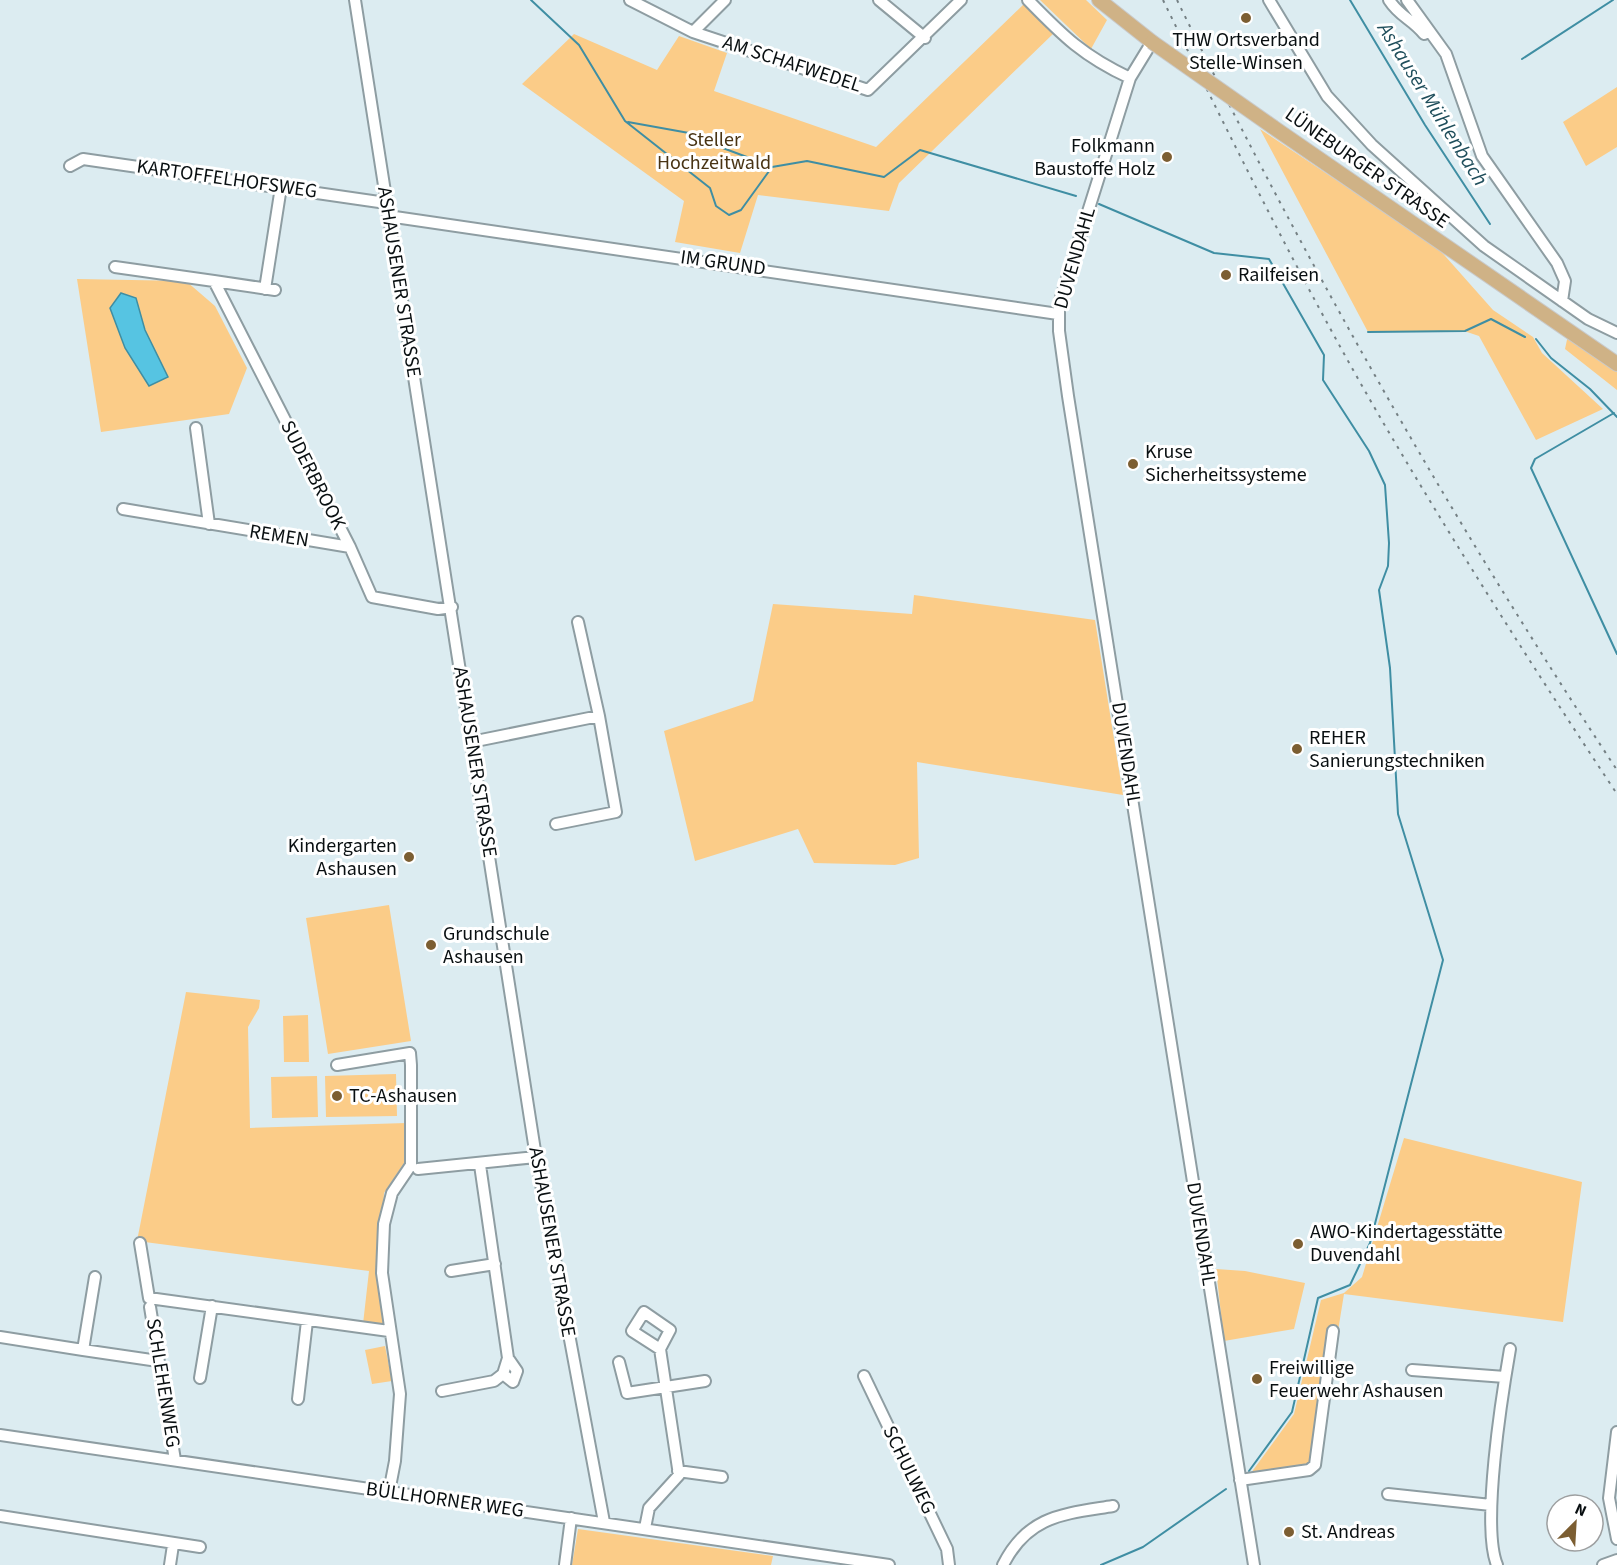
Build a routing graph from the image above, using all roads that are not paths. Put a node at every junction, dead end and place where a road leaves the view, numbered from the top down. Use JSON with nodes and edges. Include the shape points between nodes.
{"nodes":[{"id":1,"x":355,"y":0,"type":"edge"},
{"id":2,"x":630,"y":0,"type":"edge"},
{"id":3,"x":725,"y":0,"type":"edge"},
{"id":4,"x":879,"y":0,"type":"edge"},
{"id":5,"x":961,"y":0,"type":"edge"},
{"id":6,"x":1028,"y":0,"type":"edge"},
{"id":7,"x":1099,"y":0,"type":"edge"},
{"id":8,"x":1269,"y":0,"type":"edge"},
{"id":9,"x":1389,"y":0,"type":"edge"},
{"id":10,"x":1407,"y":0,"type":"edge"},
{"id":11,"x":693,"y":32,"type":"junction"},
{"id":12,"x":925,"y":38,"type":"junction"},
{"id":13,"x":1152,"y":42,"type":"junction"},
{"id":14,"x":1446,"y":54,"type":"junction"},
{"id":15,"x":1130,"y":78,"type":"junction"},
{"id":16,"x":70,"y":166,"type":"dead end"},
{"id":17,"x":280,"y":187,"type":"junction"},
{"id":18,"x":386,"y":203,"type":"junction"},
{"id":19,"x":388,"y":216,"type":"junction"},
{"id":20,"x":115,"y":267,"type":"dead end"},
{"id":21,"x":214,"y":281,"type":"junction"},
{"id":22,"x":1562,"y":301,"type":"junction"},
{"id":23,"x":1058,"y":314,"type":"junction"},
{"id":24,"x":1617,"y":333,"type":"edge"},
{"id":25,"x":1617,"y":364,"type":"edge"},
{"id":26,"x":196,"y":428,"type":"dead end"},
{"id":27,"x":123,"y":509,"type":"dead end"},
{"id":28,"x":209,"y":524,"type":"junction"},
{"id":29,"x":350,"y":547,"type":"junction"},
{"id":30,"x":452,"y":607,"type":"junction"},
{"id":31,"x":578,"y":622,"type":"dead end"},
{"id":32,"x":599,"y":716,"type":"junction"},
{"id":33,"x":471,"y":742,"type":"junction"},
{"id":34,"x":556,"y":824,"type":"dead end"},
{"id":35,"x":338,"y":1065,"type":"dead end"},
{"id":36,"x":536,"y":1157,"type":"junction"},
{"id":37,"x":480,"y":1165,"type":"junction"},
{"id":38,"x":418,"y":1169,"type":"dead end"},
{"id":39,"x":140,"y":1243,"type":"dead end"},
{"id":40,"x":495,"y":1264,"type":"junction"},
{"id":41,"x":451,"y":1271,"type":"dead end"},
{"id":42,"x":95,"y":1277,"type":"dead end"},
{"id":43,"x":212,"y":1306,"type":"junction"},
{"id":44,"x":150,"y":1307,"type":"dead end"},
{"id":45,"x":307,"y":1321,"type":"junction"},
{"id":46,"x":389,"y":1331,"type":"junction"},
{"id":47,"x":1333,"y":1331,"type":"dead end"},
{"id":48,"x":0,"y":1337,"type":"edge"},
{"id":49,"x":660,"y":1349,"type":"dead end"},
{"id":50,"x":1510,"y":1349,"type":"dead end"},
{"id":51,"x":83,"y":1350,"type":"junction"},
{"id":52,"x":158,"y":1361,"type":"junction"},
{"id":53,"x":620,"y":1362,"type":"dead end"},
{"id":54,"x":1412,"y":1370,"type":"dead end"},
{"id":55,"x":864,"y":1376,"type":"dead end"},
{"id":56,"x":1505,"y":1377,"type":"junction"},
{"id":57,"x":200,"y":1378,"type":"dead end"},
{"id":58,"x":705,"y":1381,"type":"dead end"},
{"id":59,"x":666,"y":1386,"type":"junction"},
{"id":60,"x":442,"y":1391,"type":"dead end"},
{"id":61,"x":298,"y":1399,"type":"dead end"},
{"id":62,"x":1617,"y":1432,"type":"edge"},
{"id":63,"x":0,"y":1435,"type":"edge"},
{"id":64,"x":175,"y":1460,"type":"junction"},
{"id":65,"x":678,"y":1471,"type":"junction"},
{"id":66,"x":722,"y":1477,"type":"dead end"},
{"id":67,"x":1240,"y":1480,"type":"junction"},
{"id":68,"x":389,"y":1492,"type":"junction"},
{"id":69,"x":1388,"y":1494,"type":"dead end"},
{"id":70,"x":1613,"y":1496,"type":"edge"},
{"id":71,"x":1491,"y":1505,"type":"junction"},
{"id":72,"x":1113,"y":1506,"type":"dead end"},
{"id":73,"x":0,"y":1516,"type":"edge"},
{"id":74,"x":572,"y":1518,"type":"junction"},
{"id":75,"x":604,"y":1522,"type":"junction"},
{"id":76,"x":645,"y":1528,"type":"junction"},
{"id":77,"x":1617,"y":1539,"type":"edge"},
{"id":78,"x":173,"y":1545,"type":"junction"},
{"id":79,"x":200,"y":1547,"type":"dead end"},
{"id":80,"x":1617,"y":1560,"type":"edge"},
{"id":81,"x":170,"y":1565,"type":"edge"},
{"id":82,"x":565,"y":1565,"type":"edge"},
{"id":83,"x":890,"y":1565,"type":"edge"},
{"id":84,"x":949,"y":1565,"type":"edge"},
{"id":85,"x":1003,"y":1565,"type":"edge"},
{"id":86,"x":1254,"y":1565,"type":"edge"},
{"id":87,"x":1497,"y":1565,"type":"edge"},
{"id":88,"x":1603,"y":1565,"type":"edge"}],
"edges":[{"from":1,"to":18,"type":"street","name":"ASHAUSENER STRASSE"},
{"from":2,"to":11,"type":"street","name":"AM SCHAFWEDEL"},
{"from":3,"to":11,"type":"street"},
{"from":4,"to":12,"type":"street"},
{"from":5,"to":12,"type":"street","name":"AM SCHAFWEDEL"},
{"from":6,"to":15,"type":"street","via":[[1084,54]]},
{"from":7,"to":13,"type":"main road","name":"LÜNEBURGER STRASSE"},
{"from":8,"to":22,"type":"street","via":[[1327,96],[1372,145],[1484,246]]},
{"from":9,"to":14,"type":"street","via":[[1398,15],[1417,25]]},
{"from":10,"to":14,"type":"street"},
{"from":11,"to":12,"type":"street","name":"AM SCHAFWEDEL","via":[[868,90]]},
{"from":13,"to":15,"type":"street","name":"DUVENDAHL"},
{"from":13,"to":25,"type":"main road","name":"LÜNEBURGER STRASSE","bridge":true},
{"from":14,"to":22,"type":"street","via":[[1482,156],[1557,263],[1565,281]]},
{"from":15,"to":23,"type":"street","name":"DUVENDAHL"},
{"from":16,"to":17,"type":"street","name":"KARTOFFELHOFSWEG","via":[[83,159]]},
{"from":17,"to":18,"type":"street","name":"KARTOFFELHOFSWEG"},
{"from":17,"to":21,"type":"street","via":[[270,290]]},
{"from":18,"to":19,"type":"street","name":"ASHAUSENER STRASSE"},
{"from":19,"to":23,"type":"street","name":"IM GRUND"},
{"from":19,"to":30,"type":"street","name":"ASHAUSENER STRASSE"},
{"from":20,"to":21,"type":"street"},
{"from":21,"to":29,"type":"street","name":"SUDERBROOK"},
{"from":22,"to":24,"type":"street","via":[[1588,320]]},
{"from":23,"to":67,"type":"street","name":"DUVENDAHL"},
{"from":26,"to":28,"type":"street"},
{"from":27,"to":28,"type":"street","name":"REMEN"},
{"from":28,"to":29,"type":"street","name":"REMEN"},
{"from":29,"to":30,"type":"street","name":"SUDERBROOK","via":[[372,597],[438,609]]},
{"from":30,"to":33,"type":"street","name":"ASHAUSENER STRASSE"},
{"from":31,"to":32,"type":"street"},
{"from":32,"to":33,"type":"street"},
{"from":32,"to":34,"type":"street","via":[[616,812]]},
{"from":33,"to":36,"type":"street","name":"ASHAUSENER STRASSE"},
{"from":35,"to":46,"type":"street","via":[[410,1053],[411,1165],[392,1193],[384,1224],[382,1273]]},
{"from":36,"to":37,"type":"street"},
{"from":36,"to":75,"type":"street","name":"ASHAUSENER STRASSE"},
{"from":37,"to":38,"type":"street"},
{"from":37,"to":40,"type":"street"},
{"from":39,"to":43,"type":"street","via":[[149,1298]]},
{"from":40,"to":41,"type":"street"},
{"from":40,"to":60,"type":"street","via":[[508,1358],[503,1374],[494,1381]]},
{"from":42,"to":51,"type":"street"},
{"from":43,"to":45,"type":"street"},
{"from":43,"to":57,"type":"street"},
{"from":44,"to":52,"type":"street","name":"SCHLEHENWEG"},
{"from":45,"to":46,"type":"street"},
{"from":45,"to":61,"type":"street"},
{"from":46,"to":68,"type":"street","via":[[400,1394]]},
{"from":47,"to":67,"type":"street","via":[[1315,1465],[1309,1470]]},
{"from":48,"to":51,"type":"street"},
{"from":49,"to":59,"type":"street"},
{"from":50,"to":56,"type":"street"},
{"from":51,"to":52,"type":"street"},
{"from":52,"to":64,"type":"street","name":"SCHLEHENWEG"},
{"from":53,"to":59,"type":"street","via":[[627,1393]]},
{"from":54,"to":56,"type":"street"},
{"from":55,"to":84,"type":"street","name":"SCHULWEG","via":[[947,1549]]},
{"from":56,"to":71,"type":"street"},
{"from":58,"to":59,"type":"street"},
{"from":59,"to":65,"type":"street"},
{"from":62,"to":70,"type":"street"},
{"from":63,"to":64,"type":"street","name":"BÜLLHORNER WEG"},
{"from":64,"to":68,"type":"street","name":"BÜLLHORNER WEG"},
{"from":65,"to":66,"type":"street"},
{"from":65,"to":76,"type":"street","via":[[679,1475],[650,1508]]},
{"from":67,"to":86,"type":"street","name":"DUVENDAHL"},
{"from":68,"to":74,"type":"street","name":"BÜLLHORNER WEG"},
{"from":69,"to":71,"type":"street"},
{"from":70,"to":77,"type":"street"},
{"from":71,"to":87,"type":"street","via":[[1492,1553]]},
{"from":72,"to":85,"type":"street","via":[[1054,1515],[1021,1538]]},
{"from":73,"to":78,"type":"street"},
{"from":74,"to":75,"type":"street","name":"BÜLLHORNER WEG"},
{"from":74,"to":82,"type":"street"},
{"from":75,"to":76,"type":"street","name":"BÜLLHORNER WEG"},
{"from":76,"to":83,"type":"street","name":"BÜLLHORNER WEG"},
{"from":78,"to":79,"type":"street"},
{"from":78,"to":81,"type":"street"},
{"from":80,"to":88,"type":"street"}]}
